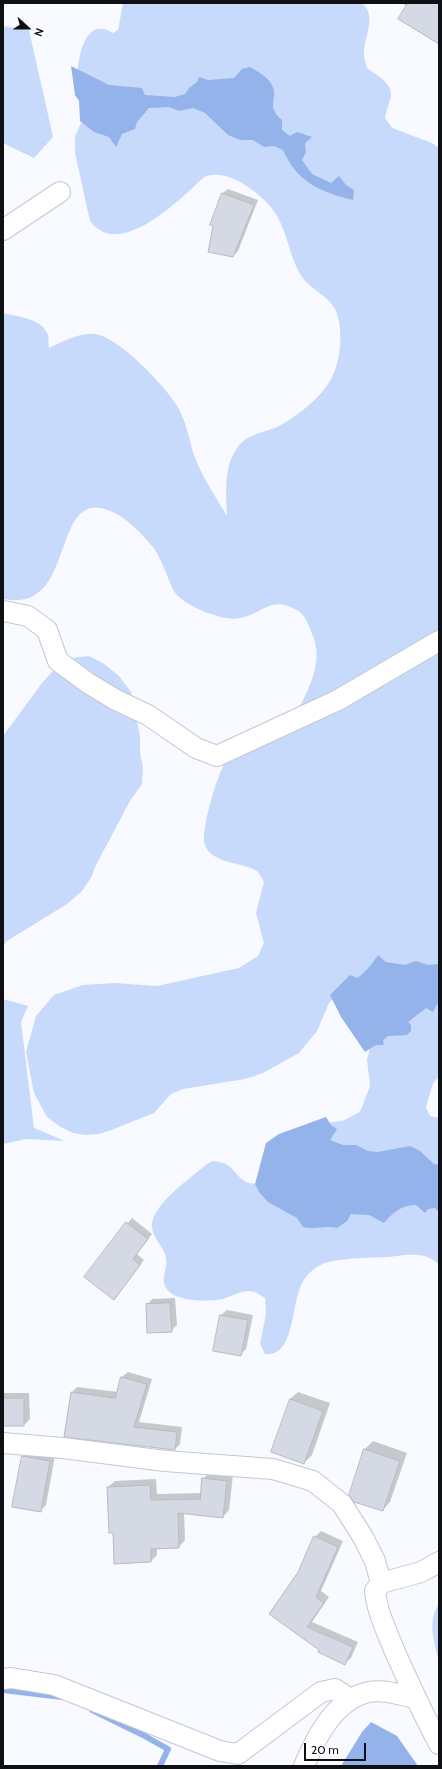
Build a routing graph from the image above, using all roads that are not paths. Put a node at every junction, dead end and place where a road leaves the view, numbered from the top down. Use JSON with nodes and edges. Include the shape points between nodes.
{"nodes":[{"id":1,"x":60,"y":192,"type":"dead end"},
{"id":2,"x":3,"y":230,"type":"edge"},
{"id":3,"x":3,"y":611,"type":"edge"},
{"id":4,"x":439,"y":641,"type":"edge"},
{"id":5,"x":3,"y":1443,"type":"edge"},
{"id":6,"x":439,"y":1562,"type":"edge"},
{"id":7,"x":381,"y":1583,"type":"junction"},
{"id":8,"x":3,"y":1678,"type":"edge"},
{"id":9,"x":415,"y":1698,"type":"junction"},
{"id":10,"x":350,"y":1699,"type":"junction"},
{"id":11,"x":439,"y":1744,"type":"edge"},
{"id":12,"x":304,"y":1766,"type":"edge"}],
"edges":[{"from":1,"to":2,"type":"street"},
{"from":3,"to":4,"type":"street","via":[[28,616],[46,630],[58,661],[88,683],[148,715],[196,748],[216,756],[338,700]]},
{"from":5,"to":7,"type":"street","via":[[165,1461],[273,1469],[313,1481],[342,1504],[375,1561]]},
{"from":6,"to":7,"type":"street","via":[[421,1572]]},
{"from":7,"to":9,"type":"street","via":[[375,1591],[376,1603]]},
{"from":8,"to":10,"type":"street","via":[[54,1686],[220,1751],[238,1754],[321,1692],[335,1689]]},
{"from":9,"to":10,"type":"street","via":[[394,1693],[370,1692]]},
{"from":9,"to":11,"type":"street"},
{"from":10,"to":12,"type":"street","via":[[333,1714],[312,1746]]}]}
